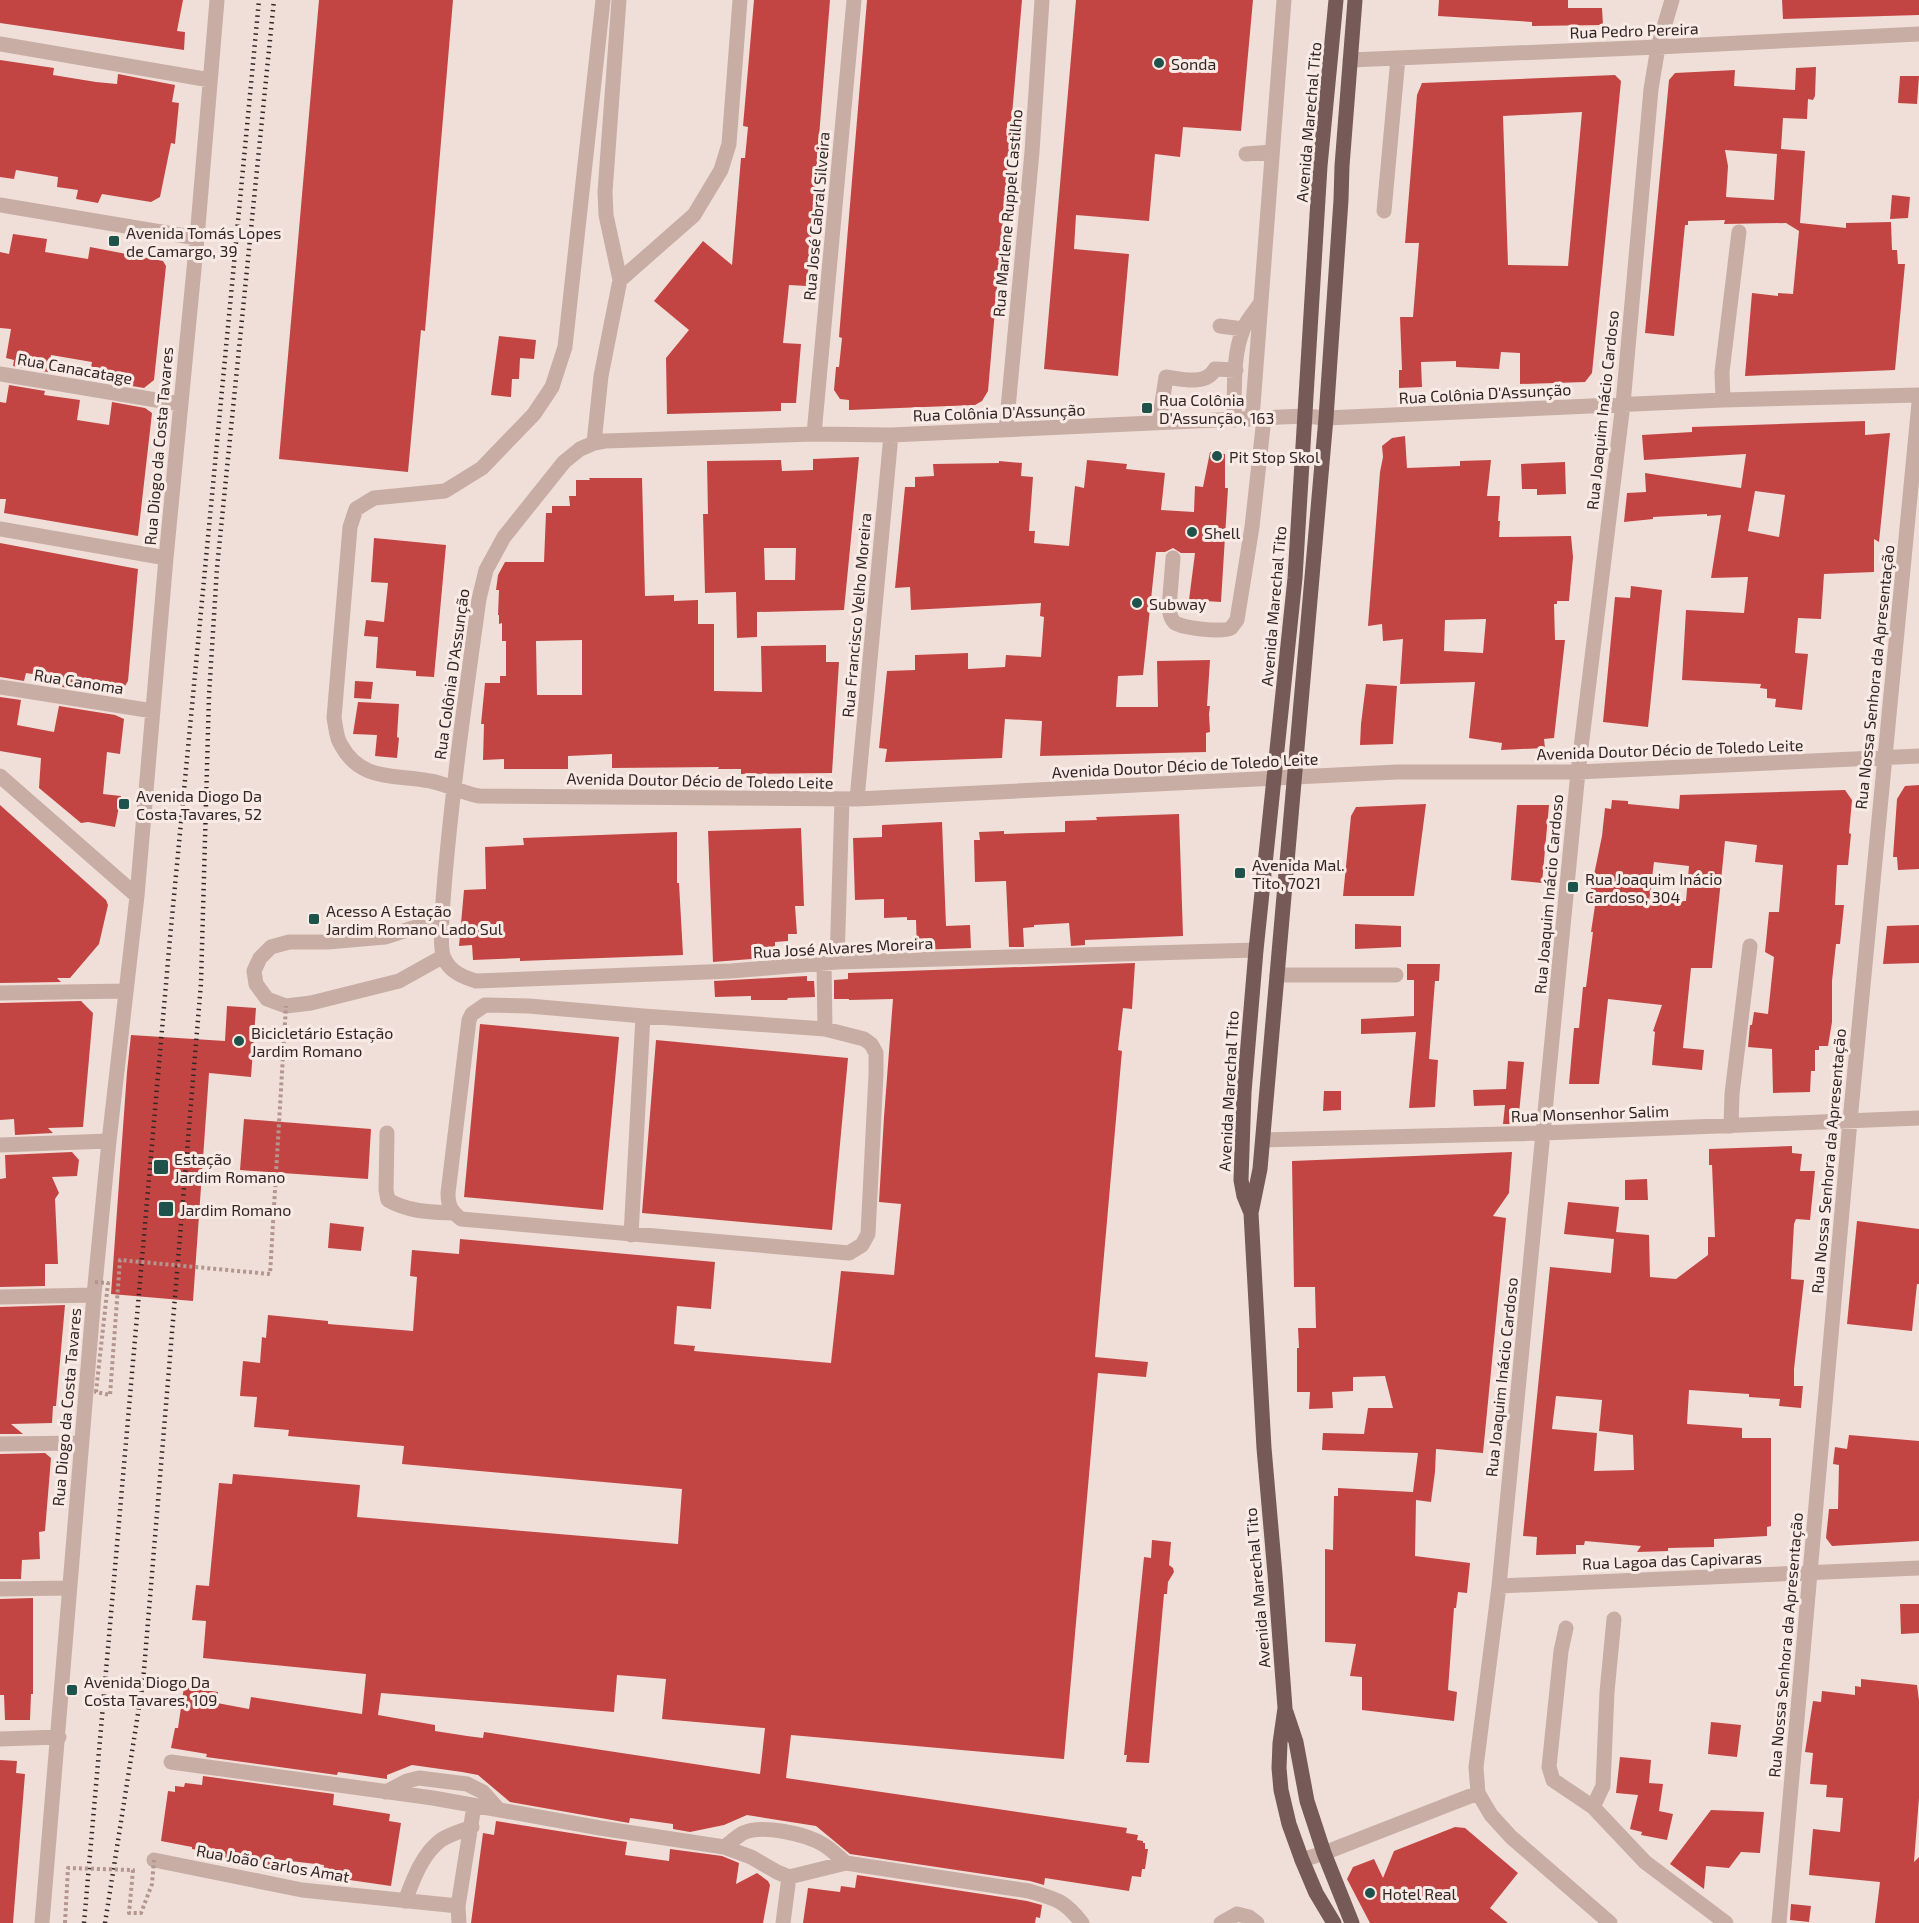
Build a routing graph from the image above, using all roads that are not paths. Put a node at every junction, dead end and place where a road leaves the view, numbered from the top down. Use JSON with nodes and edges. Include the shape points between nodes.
{"nodes":[{"id":1,"x":217,"y":0,"type":"edge"},
{"id":2,"x":603,"y":0,"type":"edge"},
{"id":3,"x":619,"y":0,"type":"edge"},
{"id":4,"x":740,"y":0,"type":"edge"},
{"id":5,"x":854,"y":0,"type":"edge"},
{"id":6,"x":1042,"y":0,"type":"edge"},
{"id":7,"x":1284,"y":0,"type":"edge"},
{"id":8,"x":1336,"y":0,"type":"edge"},
{"id":9,"x":1355,"y":0,"type":"edge"},
{"id":10,"x":1672,"y":0,"type":"edge"},
{"id":11,"x":1919,"y":34,"type":"edge"},
{"id":12,"x":0,"y":44,"type":"edge"},
{"id":13,"x":1658,"y":47,"type":"junction"},
{"id":14,"x":1398,"y":58,"type":"junction"},
{"id":15,"x":1350,"y":60,"type":"junction"},
{"id":16,"x":210,"y":80,"type":"junction"},
{"id":17,"x":1272,"y":152,"type":"junction"},
{"id":18,"x":1246,"y":154,"type":"dead end"},
{"id":19,"x":0,"y":205,"type":"edge"},
{"id":20,"x":1384,"y":211,"type":"dead end"},
{"id":21,"x":1739,"y":232,"type":"dead end"},
{"id":22,"x":197,"y":238,"type":"junction"},
{"id":23,"x":620,"y":280,"type":"junction"},
{"id":24,"x":1260,"y":303,"type":"junction"},
{"id":25,"x":1220,"y":326,"type":"dead end"},
{"id":26,"x":1243,"y":329,"type":"junction"},
{"id":27,"x":1236,"y":370,"type":"junction"},
{"id":28,"x":0,"y":374,"type":"edge"},
{"id":29,"x":1919,"y":394,"type":"edge"},
{"id":30,"x":1723,"y":400,"type":"junction"},
{"id":31,"x":1919,"y":403,"type":"edge"},
{"id":32,"x":180,"y":404,"type":"junction"},
{"id":33,"x":1623,"y":405,"type":"junction"},
{"id":34,"x":1305,"y":416,"type":"junction"},
{"id":35,"x":1326,"y":418,"type":"junction"},
{"id":36,"x":1258,"y":419,"type":"junction"},
{"id":37,"x":1234,"y":420,"type":"junction"},
{"id":38,"x":1159,"y":423,"type":"junction"},
{"id":39,"x":1006,"y":430,"type":"junction"},
{"id":40,"x":814,"y":434,"type":"junction"},
{"id":41,"x":891,"y":435,"type":"junction"},
{"id":42,"x":594,"y":443,"type":"junction"},
{"id":43,"x":0,"y":529,"type":"edge"},
{"id":44,"x":166,"y":558,"type":"junction"},
{"id":45,"x":1173,"y":558,"type":"dead end"},
{"id":46,"x":0,"y":687,"type":"edge"},
{"id":47,"x":153,"y":711,"type":"junction"},
{"id":48,"x":1919,"y":756,"type":"edge"},
{"id":49,"x":1884,"y":757,"type":"junction"},
{"id":50,"x":1578,"y":772,"type":"junction"},
{"id":51,"x":0,"y":776,"type":"edge"},
{"id":52,"x":1273,"y":778,"type":"junction"},
{"id":53,"x":1294,"y":778,"type":"junction"},
{"id":54,"x":453,"y":788,"type":"junction"},
{"id":55,"x":850,"y":799,"type":"junction"},
{"id":56,"x":137,"y":896,"type":"junction"},
{"id":57,"x":442,"y":911,"type":"junction"},
{"id":58,"x":1750,"y":946,"type":"dead end"},
{"id":59,"x":1256,"y":950,"type":"junction"},
{"id":60,"x":442,"y":957,"type":"junction"},
{"id":61,"x":830,"y":963,"type":"junction"},
{"id":62,"x":1277,"y":975,"type":"junction"},
{"id":63,"x":1396,"y":975,"type":"dead end"},
{"id":64,"x":126,"y":991,"type":"junction"},
{"id":65,"x":0,"y":993,"type":"edge"},
{"id":66,"x":643,"y":1016,"type":"junction"},
{"id":67,"x":1250,"y":1020,"type":"junction"},
{"id":68,"x":1273,"y":1020,"type":"junction"},
{"id":69,"x":825,"y":1029,"type":"junction"},
{"id":70,"x":1919,"y":1118,"type":"edge"},
{"id":71,"x":1850,"y":1121,"type":"junction"},
{"id":72,"x":1731,"y":1126,"type":"junction"},
{"id":73,"x":387,"y":1133,"type":"dead end"},
{"id":74,"x":1544,"y":1133,"type":"junction"},
{"id":75,"x":1263,"y":1140,"type":"junction"},
{"id":76,"x":109,"y":1141,"type":"junction"},
{"id":77,"x":0,"y":1145,"type":"edge"},
{"id":78,"x":453,"y":1213,"type":"junction"},
{"id":79,"x":1251,"y":1214,"type":"junction"},
{"id":80,"x":631,"y":1235,"type":"junction"},
{"id":81,"x":94,"y":1288,"type":"junction"},
{"id":82,"x":0,"y":1297,"type":"edge"},
{"id":83,"x":82,"y":1443,"type":"junction"},
{"id":84,"x":0,"y":1444,"type":"edge"},
{"id":85,"x":1919,"y":1568,"type":"edge"},
{"id":86,"x":1809,"y":1573,"type":"junction"},
{"id":87,"x":1498,"y":1586,"type":"junction"},
{"id":88,"x":68,"y":1588,"type":"junction"},
{"id":89,"x":0,"y":1589,"type":"edge"},
{"id":90,"x":1614,"y":1619,"type":"dead end"},
{"id":91,"x":1566,"y":1628,"type":"dead end"},
{"id":92,"x":1285,"y":1708,"type":"junction"},
{"id":93,"x":59,"y":1737,"type":"junction"},
{"id":94,"x":0,"y":1738,"type":"edge"},
{"id":95,"x":171,"y":1762,"type":"dead end"},
{"id":96,"x":387,"y":1792,"type":"junction"},
{"id":97,"x":1478,"y":1793,"type":"junction"},
{"id":98,"x":474,"y":1806,"type":"junction"},
{"id":99,"x":1593,"y":1807,"type":"junction"},
{"id":100,"x":499,"y":1810,"type":"junction"},
{"id":101,"x":472,"y":1827,"type":"junction"},
{"id":102,"x":724,"y":1847,"type":"junction"},
{"id":103,"x":1324,"y":1853,"type":"junction"},
{"id":104,"x":154,"y":1860,"type":"road end"},
{"id":105,"x":1302,"y":1860,"type":"junction"},
{"id":106,"x":846,"y":1863,"type":"junction"},
{"id":107,"x":789,"y":1877,"type":"junction"},
{"id":108,"x":405,"y":1901,"type":"junction"},
{"id":109,"x":458,"y":1906,"type":"junction"},
{"id":110,"x":42,"y":1923,"type":"edge"},
{"id":111,"x":459,"y":1923,"type":"edge"},
{"id":112,"x":783,"y":1923,"type":"edge"},
{"id":113,"x":1082,"y":1923,"type":"edge"},
{"id":114,"x":1221,"y":1923,"type":"edge"},
{"id":115,"x":1257,"y":1923,"type":"edge"},
{"id":116,"x":1334,"y":1923,"type":"edge"},
{"id":117,"x":1352,"y":1923,"type":"edge"},
{"id":118,"x":1610,"y":1923,"type":"edge"},
{"id":119,"x":1726,"y":1923,"type":"edge"},
{"id":120,"x":1779,"y":1923,"type":"edge"}],
"edges":[{"from":1,"to":16,"type":"street","name":"Rua Diogo da Costa Tavares"},
{"from":2,"to":54,"type":"street","name":"Avenida Doutor Décio de Toledo Leite","via":[[566,347],[552,387],[534,414],[482,468],[445,491],[374,498],[356,509],[350,527],[334,718],[340,744],[356,765],[379,776],[421,779]]},
{"from":3,"to":23,"type":"street","via":[[605,192]]},
{"from":4,"to":23,"type":"street","via":[[729,144],[721,170],[694,216]]},
{"from":5,"to":40,"type":"street","name":"Rua José Cabral Silveira"},
{"from":6,"to":39,"type":"street","name":"Rua Marlene Ruppel Castilho"},
{"from":7,"to":17,"type":"street"},
{"from":8,"to":34,"type":"main road","name":"Avenida Marechal Tito","via":[[1320,166]]},
{"from":9,"to":15,"type":"main road","name":"Avenida Marechal Tito"},
{"from":10,"to":13,"type":"street","name":"Rua Joaquim Inácio Cardoso"},
{"from":11,"to":13,"type":"street","name":"Rua Pedro Pereira"},
{"from":12,"to":16,"type":"street"},
{"from":13,"to":14,"type":"street","name":"Rua Pedro Pereira"},
{"from":13,"to":33,"type":"street","name":"Rua Joaquim Inácio Cardoso","via":[[1650,89]]},
{"from":14,"to":15,"type":"street","name":"Rua Pedro Pereira"},
{"from":14,"to":20,"type":"street"},
{"from":15,"to":35,"type":"main road","name":"Avenida Marechal Tito"},
{"from":16,"to":22,"type":"street","name":"Rua Diogo da Costa Tavares"},
{"from":17,"to":18,"type":"street"},
{"from":17,"to":24,"type":"street"},
{"from":19,"to":22,"type":"street"},
{"from":21,"to":30,"type":"street","via":[[1722,372]]},
{"from":22,"to":32,"type":"street","name":"Rua Diogo da Costa Tavares"},
{"from":23,"to":42,"type":"street"},
{"from":24,"to":26,"type":"street"},
{"from":24,"to":36,"type":"street"},
{"from":25,"to":26,"type":"street"},
{"from":26,"to":27,"type":"street"},
{"from":27,"to":37,"type":"street"},
{"from":27,"to":38,"type":"street","via":[[1215,369],[1202,379],[1166,377]]},
{"from":28,"to":32,"type":"street","name":"Rua Canacatage"},
{"from":29,"to":30,"type":"street","name":"Rua Colônia D'Assunção"},
{"from":30,"to":33,"type":"street","name":"Rua Colônia D'Assunção"},
{"from":31,"to":49,"type":"street","name":"Rua Nossa Senhora da Apresentação"},
{"from":32,"to":44,"type":"street","name":"Rua Diogo da Costa Tavares"},
{"from":33,"to":35,"type":"street","name":"Rua Colônia D'Assunção"},
{"from":33,"to":50,"type":"street","name":"Rua Joaquim Inácio Cardoso"},
{"from":34,"to":35,"type":"street","name":"Rua Colônia D'Assunção"},
{"from":34,"to":36,"type":"street","name":"Rua Colônia D'Assunção"},
{"from":34,"to":52,"type":"main road","name":"Avenida Marechal Tito","via":[[1295,578]]},
{"from":35,"to":53,"type":"main road","name":"Avenida Marechal Tito"},
{"from":36,"to":37,"type":"street","name":"Rua Colônia D'Assunção"},
{"from":36,"to":45,"type":"street","via":[[1252,527],[1237,620],[1232,627],[1216,630],[1174,623],[1169,608]]},
{"from":37,"to":38,"type":"street","name":"Rua Colônia D'Assunção"},
{"from":38,"to":39,"type":"street","name":"Rua Colônia D'Assunção"},
{"from":39,"to":41,"type":"street","name":"Rua Colônia D'Assunção"},
{"from":40,"to":41,"type":"street","name":"Rua Colônia D'Assunção"},
{"from":40,"to":42,"type":"street","name":"Rua Colônia D'Assunção"},
{"from":41,"to":55,"type":"street","name":"Rua Francisco Velho Moreira"},
{"from":42,"to":54,"type":"street","name":"Rua Colônia D'Assunção","via":[[564,462],[504,537],[486,570]]},
{"from":43,"to":44,"type":"street"},
{"from":44,"to":47,"type":"street","name":"Rua Diogo da Costa Tavares"},
{"from":46,"to":47,"type":"street","name":"Rua Canoma"},
{"from":47,"to":56,"type":"street","name":"Rua Diogo da Costa Tavares"},
{"from":48,"to":49,"type":"street","name":"Avenida Doutor Décio de Toledo Leite"},
{"from":49,"to":50,"type":"street","name":"Avenida Doutor Décio de Toledo Leite"},
{"from":49,"to":71,"type":"street","name":"Rua Nossa Senhora da Apresentação"},
{"from":50,"to":53,"type":"street","name":"Avenida Doutor Décio de Toledo Leite","via":[[1397,772]]},
{"from":50,"to":74,"type":"street","name":"Rua Joaquim Inácio Cardoso"},
{"from":51,"to":56,"type":"street"},
{"from":52,"to":53,"type":"street","name":"Avenida Doutor Décio de Toledo Leite"},
{"from":52,"to":55,"type":"street","name":"Avenida Doutor Décio de Toledo Leite"},
{"from":52,"to":59,"type":"main road","name":"Avenida Marechal Tito"},
{"from":53,"to":62,"type":"main road","name":"Avenida Marechal Tito"},
{"from":54,"to":55,"type":"street","name":"Avenida Doutor Décio de Toledo Leite","via":[[479,796]]},
{"from":54,"to":57,"type":"street","name":"Rua Colônia D'Assunção"},
{"from":55,"to":61,"type":"street","name":"Rua Francisco Velho Moreira"},
{"from":56,"to":64,"type":"street","name":"Rua Diogo da Costa Tavares"},
{"from":57,"to":60,"type":"street"},
{"from":57,"to":60,"type":"street","via":[[416,927],[385,937],[289,942],[271,947],[254,971],[256,984],[267,999],[286,1006],[399,981]]},
{"from":58,"to":72,"type":"street"},
{"from":59,"to":61,"type":"street","name":"Rua José Alvares Moreira"},
{"from":59,"to":67,"type":"main road","name":"Avenida Marechal Tito"},
{"from":60,"to":61,"type":"street","name":"Rua José Alvares Moreira","via":[[460,976],[476,981]]},
{"from":61,"to":69,"type":"street","name":"Rua Francisco Velho Moreira"},
{"from":62,"to":63,"type":"street"},
{"from":62,"to":68,"type":"main road","name":"Avenida Marechal Tito"},
{"from":64,"to":65,"type":"street"},
{"from":64,"to":76,"type":"street","name":"Rua Diogo da Costa Tavares"},
{"from":66,"to":69,"type":"street"},
{"from":66,"to":78,"type":"street","via":[[485,1005],[472,1014],[448,1193]]},
{"from":66,"to":80,"type":"street"},
{"from":67,"to":68,"type":"main road"},
{"from":67,"to":79,"type":"main road","name":"Avenida Marechal Tito","via":[[1240,1160],[1244,1196]]},
{"from":68,"to":75,"type":"main road","name":"Avenida Marechal Tito"},
{"from":69,"to":80,"type":"street","via":[[864,1039],[876,1053],[868,1234],[862,1245],[849,1253]]},
{"from":70,"to":71,"type":"street","name":"Rua Monsenhor Salim"},
{"from":71,"to":72,"type":"street","name":"Rua Monsenhor Salim"},
{"from":71,"to":86,"type":"street","name":"Rua Nossa Senhora da Apresentação"},
{"from":72,"to":74,"type":"street","name":"Rua Monsenhor Salim"},
{"from":73,"to":78,"type":"street","via":[[388,1200],[418,1212]]},
{"from":74,"to":75,"type":"street","name":"Rua Monsenhor Salim"},
{"from":74,"to":87,"type":"street","name":"Rua Joaquim Inácio Cardoso"},
{"from":75,"to":79,"type":"main road","name":"Avenida Marechal Tito"},
{"from":76,"to":77,"type":"street"},
{"from":76,"to":81,"type":"street","name":"Rua Diogo da Costa Tavares"},
{"from":78,"to":80,"type":"street","via":[[461,1219]]},
{"from":79,"to":92,"type":"main road","name":"Avenida Marechal Tito","via":[[1264,1448]]},
{"from":81,"to":82,"type":"street"},
{"from":81,"to":83,"type":"street","name":"Rua Diogo da Costa Tavares"},
{"from":83,"to":84,"type":"street"},
{"from":83,"to":88,"type":"street","name":"Rua Diogo da Costa Tavares"},
{"from":85,"to":86,"type":"street","name":"Rua Lagoa das Capivaras"},
{"from":86,"to":87,"type":"street","name":"Rua Lagoa das Capivaras"},
{"from":86,"to":120,"type":"street","name":"Rua Nossa Senhora da Apresentação"},
{"from":87,"to":97,"type":"street","name":"Rua Joaquim Inácio Cardoso","via":[[1476,1767]]},
{"from":88,"to":89,"type":"street"},
{"from":88,"to":93,"type":"street","name":"Rua Diogo da Costa Tavares"},
{"from":90,"to":99,"type":"street","via":[[1603,1786]]},
{"from":91,"to":99,"type":"street","via":[[1549,1767],[1553,1780]]},
{"from":92,"to":103,"type":"main road","name":"Avenida Marechal Tito"},
{"from":92,"to":105,"type":"main road","name":"Avenida Marechal Tito","via":[[1281,1790],[1288,1824]]},
{"from":93,"to":94,"type":"street"},
{"from":93,"to":110,"type":"street","name":"Rua Diogo da Costa Tavares"},
{"from":95,"to":96,"type":"street"},
{"from":96,"to":98,"type":"street"},
{"from":96,"to":100,"type":"street","via":[[419,1778],[467,1784],[483,1792]]},
{"from":97,"to":103,"type":"street"},
{"from":97,"to":118,"type":"street","via":[[1511,1837]]},
{"from":98,"to":100,"type":"street"},
{"from":98,"to":101,"type":"street"},
{"from":99,"to":119,"type":"street","via":[[1645,1862]]},
{"from":100,"to":102,"type":"street"},
{"from":101,"to":108,"type":"street","via":[[447,1837],[432,1849]]},
{"from":101,"to":109,"type":"street"},
{"from":102,"to":106,"type":"street","via":[[744,1833],[777,1831],[824,1845]]},
{"from":102,"to":107,"type":"street"},
{"from":103,"to":105,"type":"street"},
{"from":103,"to":117,"type":"main road","name":"Avenida Marechal Tito"},
{"from":104,"to":108,"type":"street","name":"Rua João Carlos Amat","via":[[302,1890]]},
{"from":105,"to":116,"type":"main road","name":"Avenida Marechal Tito"},
{"from":106,"to":107,"type":"street"},
{"from":106,"to":113,"type":"street","via":[[1029,1891],[1058,1900]]},
{"from":107,"to":112,"type":"street"},
{"from":108,"to":109,"type":"street","name":"Rua João Carlos Amat"},
{"from":109,"to":111,"type":"street"},
{"from":114,"to":115,"type":"street","via":[[1237,1914]]}]}
